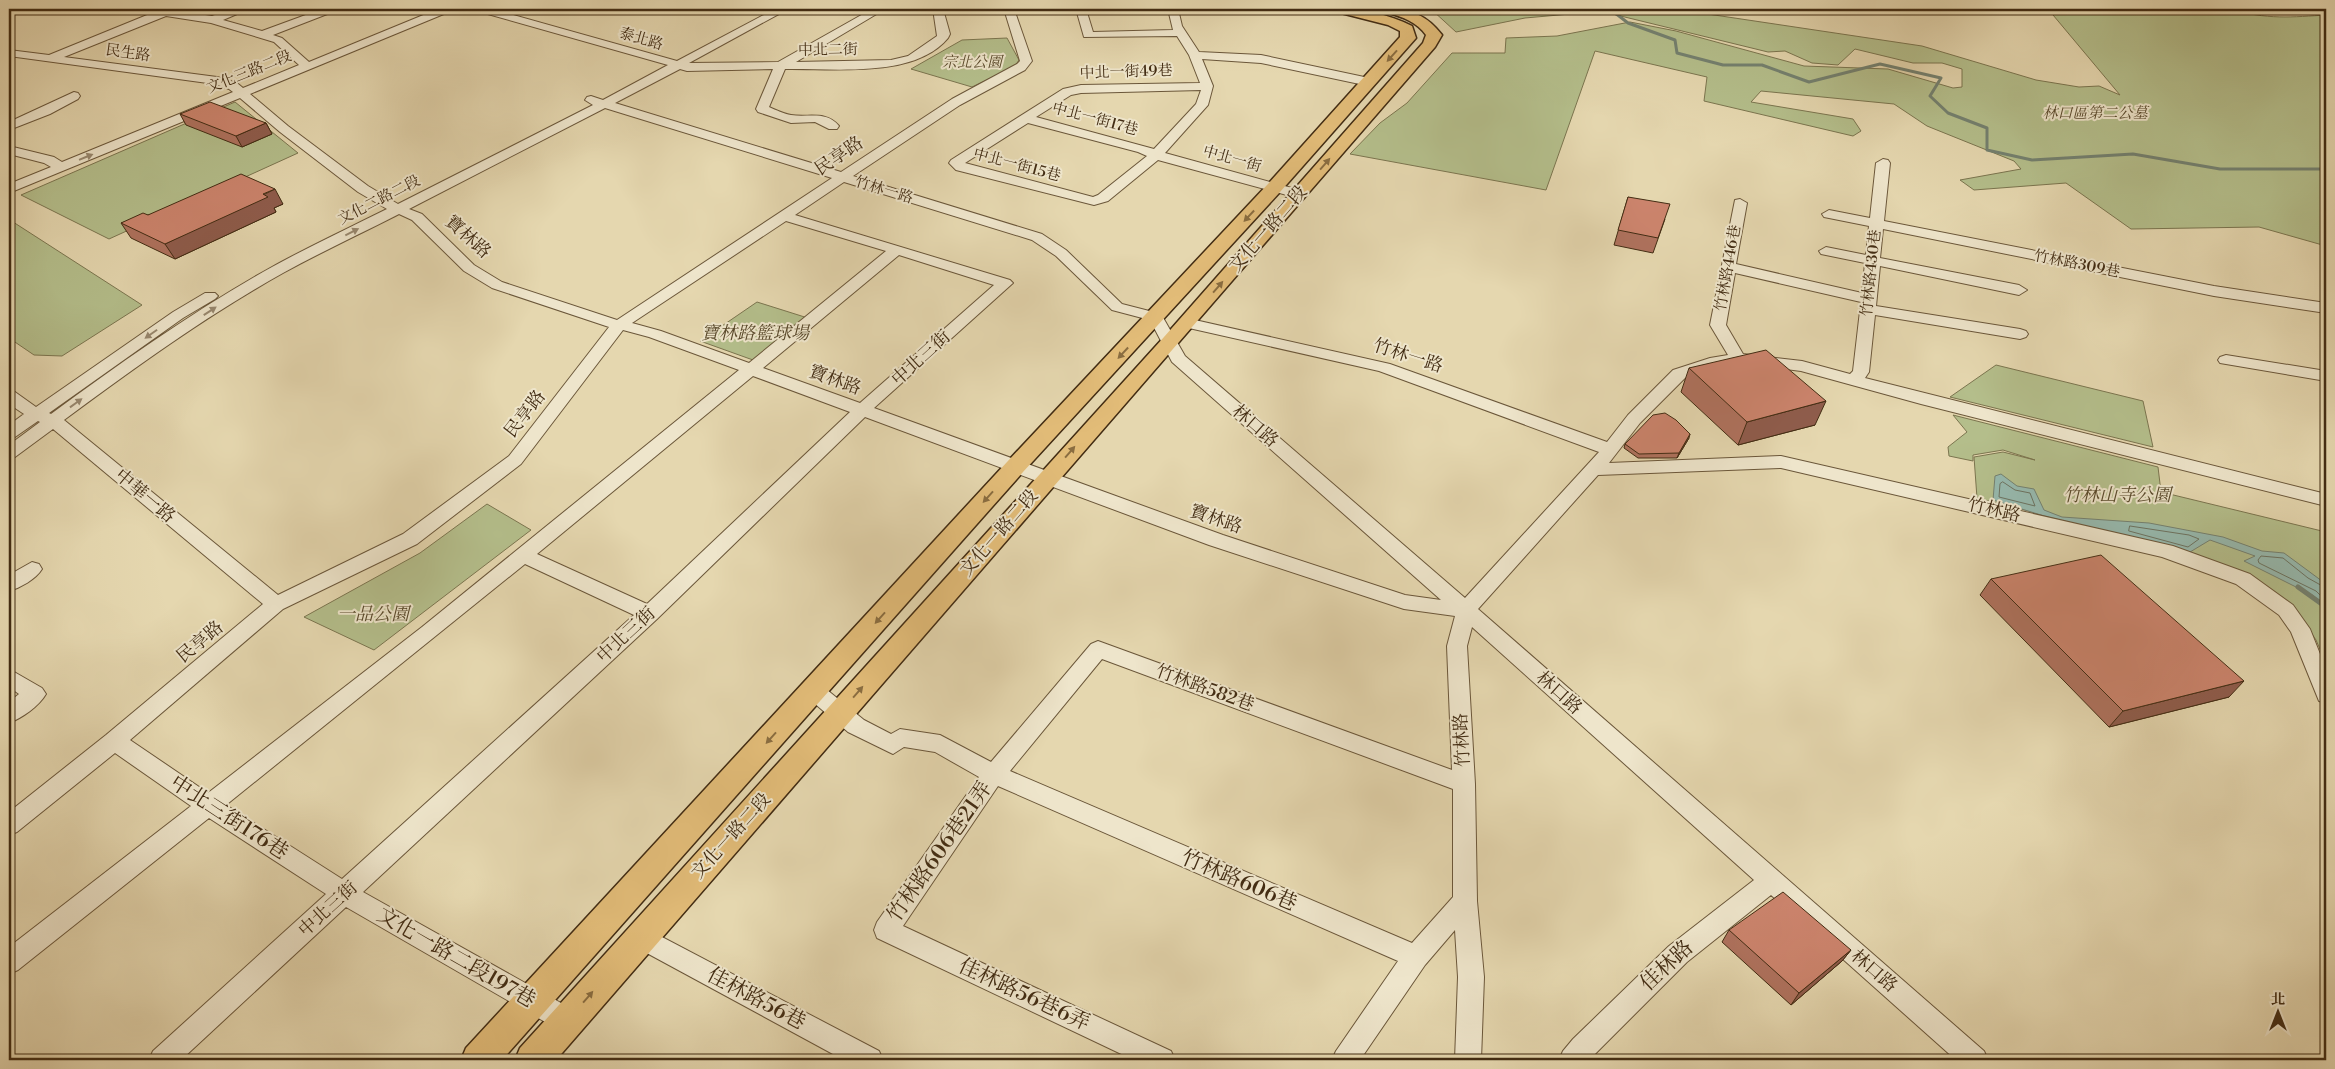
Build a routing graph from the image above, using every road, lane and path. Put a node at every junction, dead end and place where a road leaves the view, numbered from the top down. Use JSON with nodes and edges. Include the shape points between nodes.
{"nodes":[{"id":1,"x":146,"y":9,"type":"edge"},
{"id":2,"x":240,"y":9,"type":"edge"},
{"id":3,"x":332,"y":9,"type":"edge"},
{"id":4,"x":431,"y":9,"type":"edge"},
{"id":5,"x":447,"y":9,"type":"edge"},
{"id":6,"x":481,"y":9,"type":"edge"},
{"id":7,"x":766,"y":9,"type":"edge"},
{"id":8,"x":783,"y":9,"type":"edge"},
{"id":9,"x":880,"y":9,"type":"edge"},
{"id":10,"x":938,"y":9,"type":"edge"},
{"id":11,"x":1009,"y":9,"type":"edge"},
{"id":12,"x":1081,"y":9,"type":"edge"},
{"id":13,"x":1173,"y":9,"type":"edge"},
{"id":14,"x":1342,"y":9,"type":"edge"},
{"id":15,"x":170,"y":10,"type":"edge"},
{"id":16,"x":1393,"y":14,"type":"edge"},
{"id":17,"x":213,"y":20,"type":"junction"},
{"id":18,"x":1181,"y":33,"type":"junction"},
{"id":19,"x":263,"y":35,"type":"junction"},
{"id":20,"x":9,"y":53,"type":"edge"},
{"id":21,"x":1195,"y":56,"type":"junction"},
{"id":22,"x":50,"y":58,"type":"junction"},
{"id":23,"x":303,"y":63,"type":"junction"},
{"id":24,"x":671,"y":63,"type":"junction"},
{"id":25,"x":780,"y":66,"type":"junction"},
{"id":26,"x":1369,"y":82,"type":"junction"},
{"id":27,"x":1207,"y":86,"type":"junction"},
{"id":28,"x":237,"y":90,"type":"junction"},
{"id":29,"x":74,"y":96,"type":"dead end"},
{"id":30,"x":597,"y":102,"type":"junction"},
{"id":31,"x":1025,"y":118,"type":"junction"},
{"id":32,"x":9,"y":126,"type":"edge"},
{"id":33,"x":833,"y":126,"type":"dead end"},
{"id":34,"x":9,"y":150,"type":"edge"},
{"id":35,"x":1156,"y":155,"type":"junction"},
{"id":36,"x":1883,"y":163,"type":"dead end"},
{"id":37,"x":54,"y":164,"type":"junction"},
{"id":38,"x":9,"y":177,"type":"edge"},
{"id":39,"x":842,"y":177,"type":"junction"},
{"id":40,"x":1274,"y":188,"type":"junction"},
{"id":41,"x":9,"y":189,"type":"edge"},
{"id":42,"x":1298,"y":194,"type":"junction"},
{"id":43,"x":1740,"y":202,"type":"dead end"},
{"id":44,"x":391,"y":206,"type":"junction"},
{"id":45,"x":1829,"y":214,"type":"dead end"},
{"id":46,"x":785,"y":216,"type":"junction"},
{"id":47,"x":1876,"y":224,"type":"junction"},
{"id":48,"x":897,"y":250,"type":"junction"},
{"id":49,"x":1826,"y":251,"type":"dead end"},
{"id":50,"x":1872,"y":259,"type":"junction"},
{"id":51,"x":1728,"y":267,"type":"junction"},
{"id":52,"x":2019,"y":290,"type":"dead end"},
{"id":53,"x":1868,"y":304,"type":"junction"},
{"id":54,"x":2326,"y":308,"type":"edge"},
{"id":55,"x":1156,"y":317,"type":"junction"},
{"id":56,"x":618,"y":326,"type":"junction"},
{"id":57,"x":1178,"y":332,"type":"junction"},
{"id":58,"x":2020,"y":334,"type":"dead end"},
{"id":59,"x":1738,"y":358,"type":"junction"},
{"id":60,"x":2226,"y":360,"type":"dead end"},
{"id":61,"x":750,"y":370,"type":"junction"},
{"id":62,"x":2326,"y":376,"type":"edge"},
{"id":63,"x":1854,"y":380,"type":"junction"},
{"id":64,"x":9,"y":396,"type":"edge"},
{"id":65,"x":861,"y":411,"type":"junction"},
{"id":66,"x":35,"y":414,"type":"junction"},
{"id":67,"x":53,"y":420,"type":"junction"},
{"id":68,"x":9,"y":433,"type":"edge"},
{"id":69,"x":1610,"y":450,"type":"junction"},
{"id":70,"x":9,"y":453,"type":"edge"},
{"id":71,"x":1016,"y":467,"type":"junction"},
{"id":72,"x":1594,"y":469,"type":"junction"},
{"id":73,"x":1048,"y":478,"type":"junction"},
{"id":74,"x":2326,"y":500,"type":"edge"},
{"id":75,"x":524,"y":555,"type":"junction"},
{"id":76,"x":32,"y":569,"type":"dead end"},
{"id":77,"x":9,"y":584,"type":"edge"},
{"id":78,"x":276,"y":604,"type":"junction"},
{"id":79,"x":1466,"y":610,"type":"junction"},
{"id":80,"x":650,"y":614,"type":"junction"},
{"id":81,"x":9,"y":677,"type":"edge"},
{"id":82,"x":814,"y":691,"type":"junction"},
{"id":83,"x":2326,"y":695,"type":"edge"},
{"id":84,"x":840,"y":713,"type":"junction"},
{"id":85,"x":9,"y":714,"type":"edge"},
{"id":86,"x":114,"y":741,"type":"junction"},
{"id":87,"x":994,"y":774,"type":"junction"},
{"id":88,"x":1464,"y":784,"type":"junction"},
{"id":89,"x":208,"y":805,"type":"junction"},
{"id":90,"x":9,"y":825,"type":"edge"},
{"id":91,"x":1770,"y":880,"type":"junction"},
{"id":92,"x":345,"y":894,"type":"junction"},
{"id":93,"x":1465,"y":901,"type":"junction"},
{"id":94,"x":886,"y":930,"type":"joint"},
{"id":95,"x":641,"y":937,"type":"junction"},
{"id":96,"x":1416,"y":957,"type":"junction"},
{"id":97,"x":9,"y":962,"type":"edge"},
{"id":98,"x":533,"y":1001,"type":"junction"},
{"id":99,"x":568,"y":1021,"type":"junction"},
{"id":100,"x":162,"y":1060,"type":"edge"},
{"id":101,"x":479,"y":1060,"type":"edge"},
{"id":102,"x":533,"y":1060,"type":"edge"},
{"id":103,"x":870,"y":1060,"type":"edge"},
{"id":104,"x":1162,"y":1060,"type":"edge"},
{"id":105,"x":1345,"y":1060,"type":"edge"},
{"id":106,"x":1468,"y":1060,"type":"edge"},
{"id":107,"x":1572,"y":1060,"type":"edge"},
{"id":108,"x":1975,"y":1060,"type":"edge"}],
"edges":[{"from":1,"to":15,"type":"street"},
{"from":2,"to":17,"type":"street"},
{"from":3,"to":19,"type":"street"},
{"from":4,"to":23,"type":"street","name":"文化三路二段"},
{"from":5,"to":23,"type":"street","name":"文化三路二段"},
{"from":6,"to":24,"type":"street","name":"泰北路"},
{"from":7,"to":24,"type":"street","name":"文化二路二段"},
{"from":8,"to":24,"type":"street","name":"文化二路二段"},
{"from":9,"to":25,"type":"street"},
{"from":10,"to":25,"type":"street","name":"中北二街","via":[[944,34],[942,38],[904,62]]},
{"from":11,"to":39,"type":"street","name":"民享路","via":[[1026,61],[1021,67],[956,102]]},
{"from":12,"to":18,"type":"street","via":[[1088,35]]},
{"from":13,"to":18,"type":"street","via":[[1176,26]]},
{"from":14,"to":16,"type":"main road"},
{"from":15,"to":17,"type":"street"},
{"from":15,"to":22,"type":"street"},
{"from":16,"to":26,"type":"main road","name":"文化一路二段","one_way":true,"via":[[1407,29],[1408,38]]},
{"from":42,"to":16,"type":"main road","name":"文化一路二段","one_way":true,"via":[[1430,44],[1434,35],[1428,26]]},
{"from":17,"to":19,"type":"street"},
{"from":18,"to":21,"type":"street"},
{"from":19,"to":23,"type":"street","via":[[278,40]]},
{"from":20,"to":22,"type":"street","name":"民生路"},
{"from":21,"to":26,"type":"street","via":[[1260,59]]},
{"from":21,"to":27,"type":"street"},
{"from":22,"to":28,"type":"street","name":"民生路","via":[[217,81]]},
{"from":23,"to":28,"type":"street","name":"文化三路二段"},
{"from":24,"to":25,"type":"street","name":"中北二街","via":[[687,67]]},
{"from":24,"to":30,"type":"street","name":"文化二路二段"},
{"from":25,"to":33,"type":"street","via":[[762,110],[791,119],[817,118]]},
{"from":26,"to":40,"type":"main road","name":"文化一路二段"},
{"from":27,"to":31,"type":"street","name":"中北一街49巷","via":[[1081,88],[1067,92]]},
{"from":27,"to":35,"type":"street","via":[[1202,105]]},
{"from":28,"to":37,"type":"street","name":"文化三路二段"},
{"from":28,"to":44,"type":"street","name":"寶林路","via":[[347,177]]},
{"from":29,"to":32,"type":"street"},
{"from":30,"to":39,"type":"street","name":"竹林一路"},
{"from":30,"to":44,"type":"street","name":"文化二路二段"},
{"from":31,"to":35,"type":"street","name":"中北一街17巷"},
{"from":31,"to":35,"type":"street","name":"中北一街15巷","via":[[956,162],[970,170],[1094,201],[1103,198]]},
{"from":34,"to":37,"type":"street"},
{"from":35,"to":40,"type":"street","name":"中北一街"},
{"from":36,"to":47,"type":"street","name":"竹林路430巷"},
{"from":37,"to":38,"type":"street","name":"文化三路二段"},
{"from":37,"to":41,"type":"street","name":"文化三路二段"},
{"from":39,"to":46,"type":"street","name":"民享路"},
{"from":39,"to":55,"type":"street","name":"竹林一路","via":[[1036,237],[1061,253],[1117,306]]},
{"from":40,"to":42,"type":"street","name":"中北一街"},
{"from":40,"to":55,"type":"main road","name":"文化一路二段","one_way":true},
{"from":57,"to":42,"type":"main road","name":"文化一路二段","one_way":true},
{"from":43,"to":51,"type":"street","name":"竹林路446巷"},
{"from":44,"to":56,"type":"street","name":"寶林路","via":[[417,217],[469,268],[497,285]]},
{"from":44,"to":66,"type":"street","name":"文化二路二段","one_way":true,"via":[[280,255],[228,284]]},
{"from":67,"to":44,"type":"street","name":"文化二路二段","one_way":true,"via":[[228,299]]},
{"from":45,"to":47,"type":"street","name":"竹林路309巷"},
{"from":46,"to":48,"type":"street","name":"中北三街"},
{"from":46,"to":56,"type":"street","name":"民享路"},
{"from":47,"to":50,"type":"street","name":"竹林路430巷"},
{"from":47,"to":54,"type":"street","name":"竹林路309巷","via":[[2214,291]]},
{"from":48,"to":61,"type":"street"},
{"from":48,"to":65,"type":"street","name":"中北三街","via":[[1005,283]]},
{"from":49,"to":50,"type":"street"},
{"from":50,"to":52,"type":"street"},
{"from":50,"to":53,"type":"street","name":"竹林路430巷"},
{"from":51,"to":53,"type":"street"},
{"from":51,"to":59,"type":"street","name":"竹林路446巷","via":[[1718,325]]},
{"from":53,"to":58,"type":"street"},
{"from":53,"to":63,"type":"street","name":"竹林路430巷","via":[[1861,372]]},
{"from":55,"to":57,"type":"main road"},
{"from":55,"to":71,"type":"main road","name":"文化一路二段","one_way":true},
{"from":56,"to":61,"type":"street","name":"寶林路","via":[[655,334]]},
{"from":56,"to":78,"type":"street","name":"民享路","via":[[515,460],[410,539]]},
{"from":57,"to":69,"type":"street","name":"竹林一路","via":[[1384,367]]},
{"from":73,"to":57,"type":"main road","name":"文化一路二段","one_way":true},
{"from":57,"to":79,"type":"street","name":"林口路","via":[[1178,359]]},
{"from":59,"to":63,"type":"street","name":"竹林路","via":[[1802,366]]},
{"from":59,"to":69,"type":"street","name":"竹林路","via":[[1716,361],[1679,374],[1634,419]]},
{"from":60,"to":62,"type":"street"},
{"from":61,"to":65,"type":"street","name":"寶林路"},
{"from":61,"to":75,"type":"street"},
{"from":63,"to":74,"type":"street","name":"竹林路"},
{"from":64,"to":66,"type":"street","name":"中華一路"},
{"from":65,"to":71,"type":"street","name":"寶林路"},
{"from":65,"to":80,"type":"street","name":"中北三街"},
{"from":66,"to":67,"type":"street","name":"中華一路"},
{"from":66,"to":68,"type":"street","name":"文化二路二段"},
{"from":67,"to":70,"type":"street","name":"文化二路二段"},
{"from":67,"to":78,"type":"street","name":"中華一路"},
{"from":69,"to":72,"type":"street","name":"竹林路"},
{"from":71,"to":73,"type":"street","name":"寶林路"},
{"from":71,"to":82,"type":"main road","name":"文化一路二段","one_way":true},
{"from":72,"to":79,"type":"street","name":"竹林路"},
{"from":72,"to":83,"type":"street","name":"竹林路","via":[[1781,462],[2166,551],[2243,579],[2286,610],[2300,629]]},
{"from":73,"to":79,"type":"street","name":"寶林路","via":[[1216,540],[1404,602]]},
{"from":84,"to":73,"type":"main road","name":"文化一路二段","one_way":true},
{"from":75,"to":80,"type":"street"},
{"from":75,"to":89,"type":"street"},
{"from":76,"to":77,"type":"street"},
{"from":78,"to":86,"type":"street","name":"民享路"},
{"from":79,"to":88,"type":"street","name":"竹林路","via":[[1457,646]]},
{"from":79,"to":91,"type":"street","name":"林口路"},
{"from":80,"to":92,"type":"street","name":"中北三街"},
{"from":81,"to":85,"type":"street","via":[[35,694]]},
{"from":82,"to":84,"type":"street"},
{"from":82,"to":98,"type":"main road","name":"文化一路二段","one_way":true},
{"from":84,"to":87,"type":"street","via":[[856,726],[894,745],[900,738],[940,744],[967,762]]},
{"from":84,"to":95,"type":"main road","name":"文化一路二段"},
{"from":86,"to":89,"type":"street","name":"中北三街176巷"},
{"from":86,"to":90,"type":"street","name":"民享路"},
{"from":87,"to":88,"type":"street","name":"竹林路582巷","via":[[1098,649]]},
{"from":87,"to":94,"type":"street","name":"竹林路606巷21弄"},
{"from":87,"to":96,"type":"street","name":"竹林路606巷"},
{"from":88,"to":93,"type":"street","name":"竹林路"},
{"from":89,"to":92,"type":"street","name":"中北三街176巷"},
{"from":89,"to":97,"type":"street"},
{"from":91,"to":107,"type":"street","name":"佳林路","via":[[1678,954]]},
{"from":91,"to":108,"type":"street","name":"林口路"},
{"from":92,"to":98,"type":"street","name":"文化一路二段197巷"},
{"from":92,"to":100,"type":"street","name":"中北三街"},
{"from":93,"to":96,"type":"street"},
{"from":93,"to":106,"type":"street","name":"竹林路","via":[[1471,977]]},
{"from":94,"to":104,"type":"street","name":"佳林路56巷6弄"},
{"from":99,"to":95,"type":"main road","name":"文化一路二段","one_way":true},
{"from":95,"to":103,"type":"street","name":"佳林路56巷"},
{"from":96,"to":105,"type":"street"},
{"from":98,"to":99,"type":"street","name":"文化一路二段197巷"},
{"from":98,"to":101,"type":"main road","name":"文化一路二段"},
{"from":99,"to":102,"type":"main road","name":"文化一路二段"}]}
